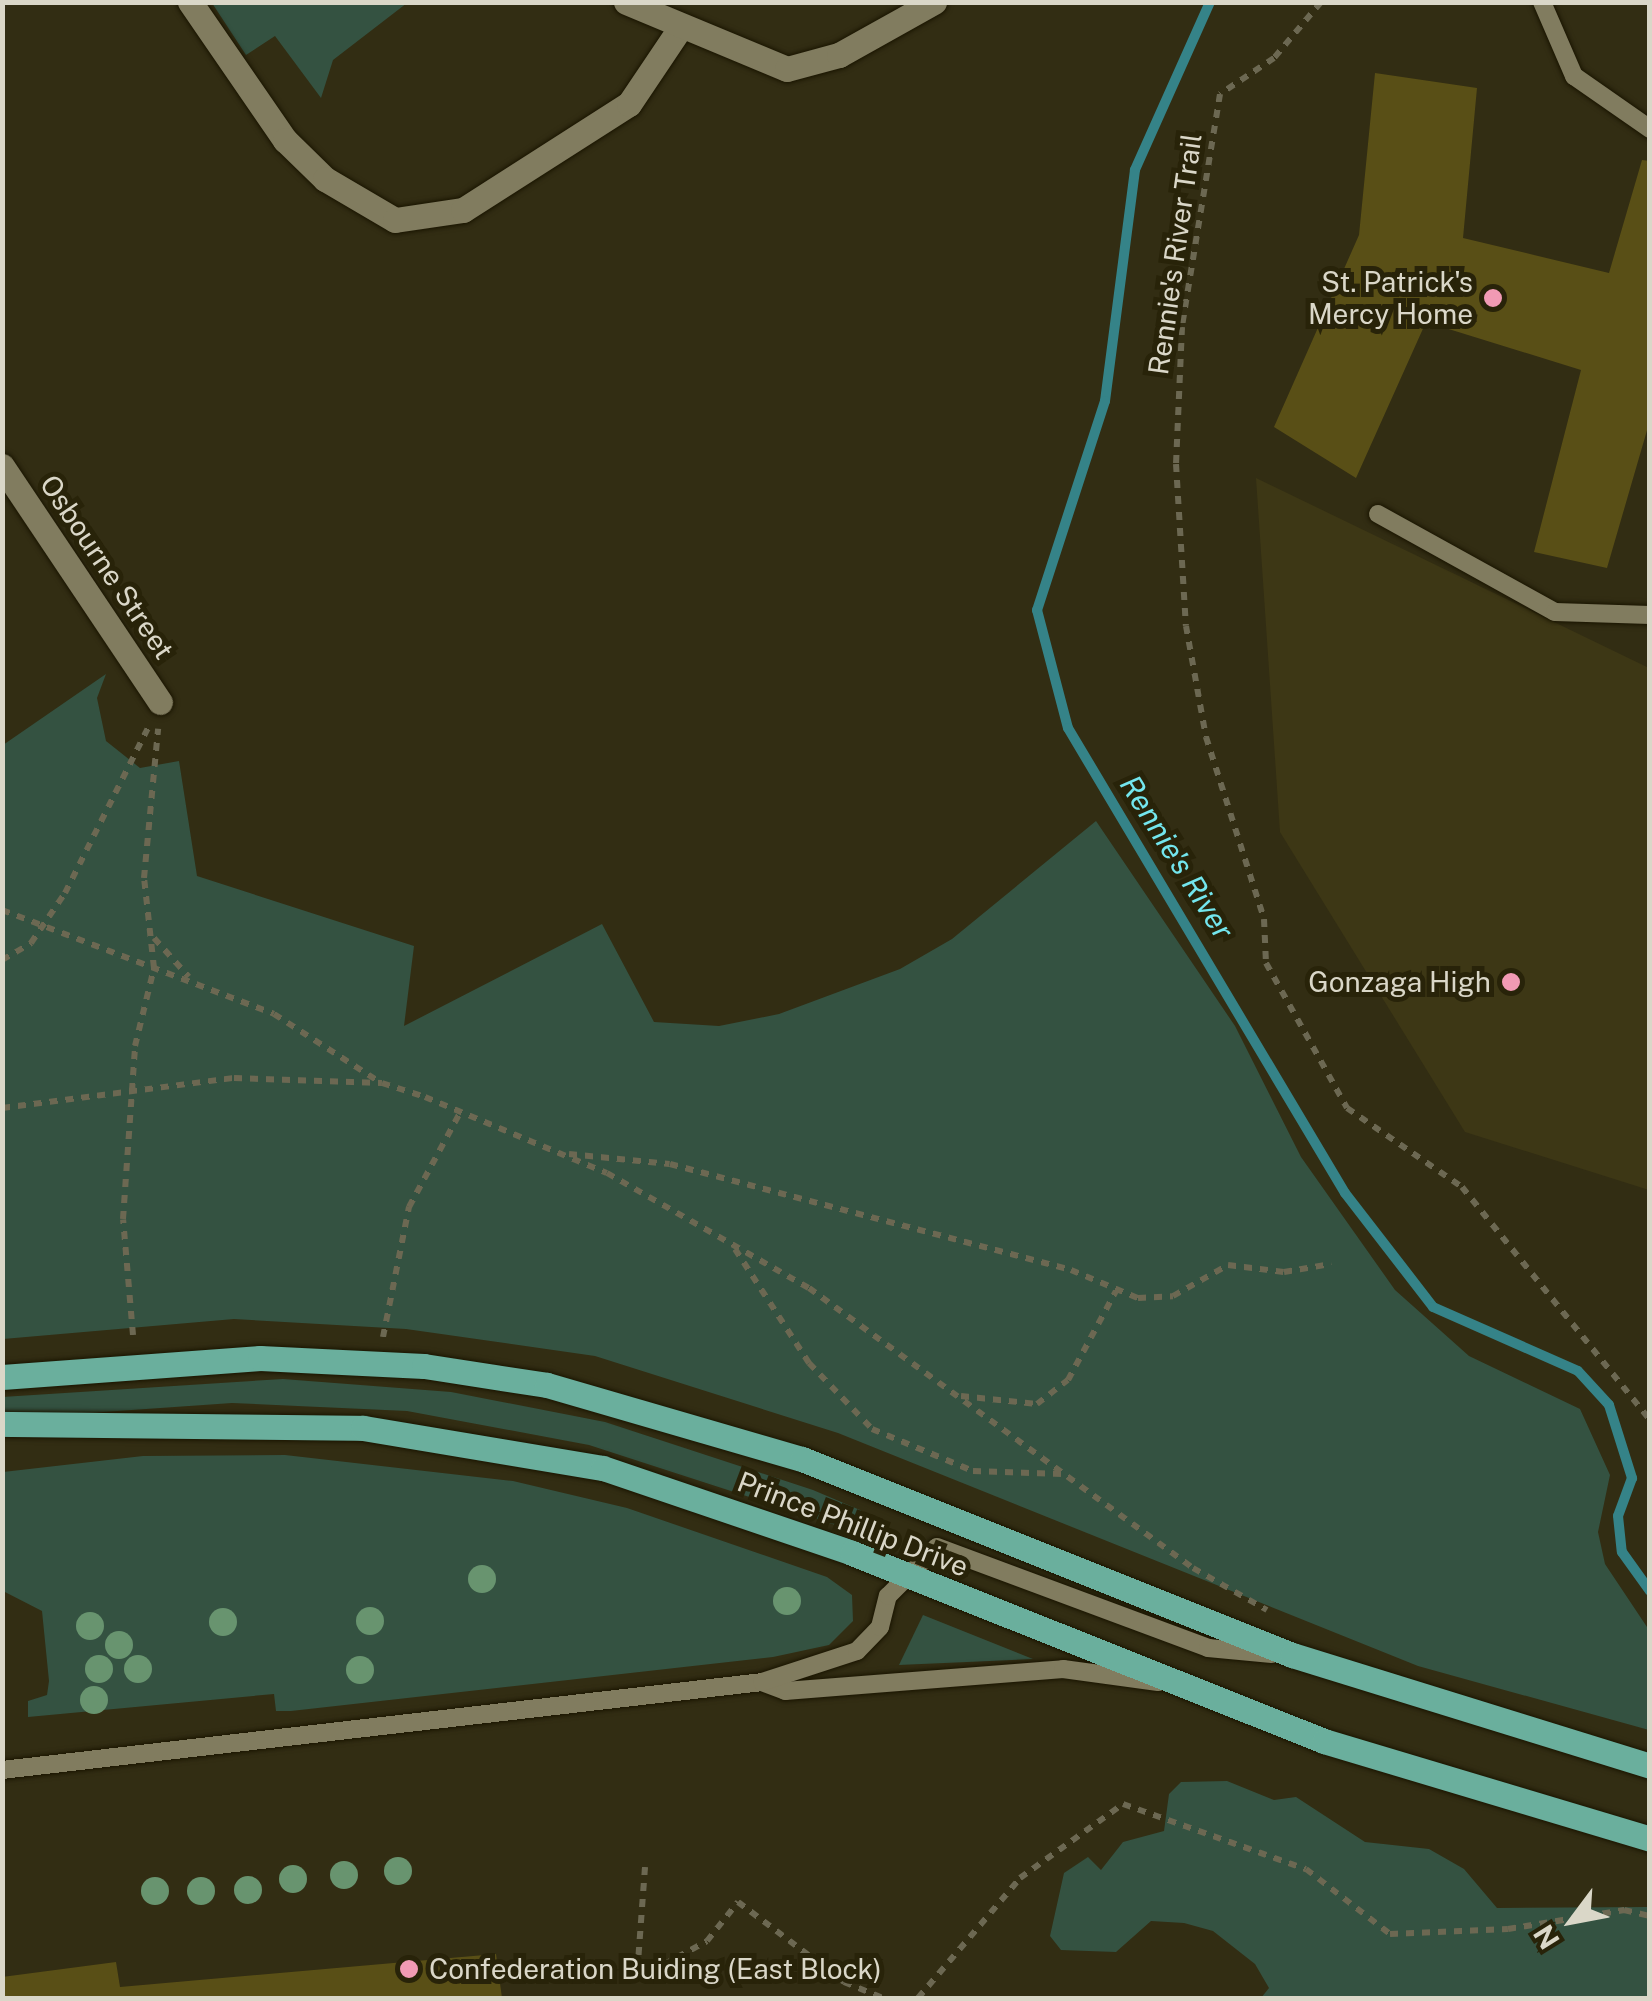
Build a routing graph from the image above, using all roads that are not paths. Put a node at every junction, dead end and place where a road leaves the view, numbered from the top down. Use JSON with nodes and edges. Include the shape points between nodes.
{"nodes":[{"id":1,"x":190,"y":2,"type":"edge"},
{"id":2,"x":626,"y":2,"type":"edge"},
{"id":3,"x":934,"y":2,"type":"edge"},
{"id":4,"x":1542,"y":2,"type":"edge"},
{"id":5,"x":680,"y":28,"type":"junction"},
{"id":6,"x":1650,"y":129,"type":"edge"},
{"id":7,"x":2,"y":466,"type":"edge"},
{"id":8,"x":1378,"y":514,"type":"dead end"},
{"id":9,"x":1650,"y":615,"type":"edge"},
{"id":10,"x":160,"y":702,"type":"road end"},
{"id":11,"x":2,"y":1376,"type":"edge"},
{"id":12,"x":2,"y":1424,"type":"edge"},
{"id":13,"x":914,"y":1578,"type":"junction"},
{"id":14,"x":1292,"y":1656,"type":"junction"},
{"id":15,"x":762,"y":1682,"type":"junction"},
{"id":16,"x":1172,"y":1682,"type":"junction"},
{"id":17,"x":1650,"y":1766,"type":"edge"},
{"id":18,"x":2,"y":1770,"type":"edge"},
{"id":19,"x":1650,"y":1839,"type":"edge"}],
"edges":[{"from":1,"to":5,"type":"street","via":[[285,140],[325,179],[395,220],[463,210],[616,113],[653,77]]},
{"from":2,"to":5,"type":"street"},
{"from":3,"to":5,"type":"street","via":[[810,67],[765,63]]},
{"from":4,"to":6,"type":"lane","via":[[1574,76]]},
{"from":7,"to":10,"type":"street","name":"Osbourne Street"},
{"from":8,"to":9,"type":"lane","via":[[1555,612]]},
{"from":11,"to":14,"type":"main road","name":"Prince Phillip Drive","via":[[260,1358],[424,1366],[547,1385],[802,1459]]},
{"from":12,"to":13,"type":"main road","name":"Prince Phillip Drive","via":[[313,1425],[528,1452],[701,1498]]},
{"from":13,"to":14,"type":"lane","via":[[937,1547],[1208,1648]]},
{"from":13,"to":15,"type":"lane","via":[[888,1596],[880,1627],[857,1651]]},
{"from":13,"to":16,"type":"main road","name":"Prince Phillip Drive"},
{"from":14,"to":17,"type":"main road","name":"Prince Phillip Drive"},
{"from":15,"to":16,"type":"lane","via":[[785,1691],[1062,1669]]},
{"from":15,"to":18,"type":"lane"},
{"from":16,"to":19,"type":"main road","name":"Prince Phillip Drive","via":[[1441,1782]]}]}
